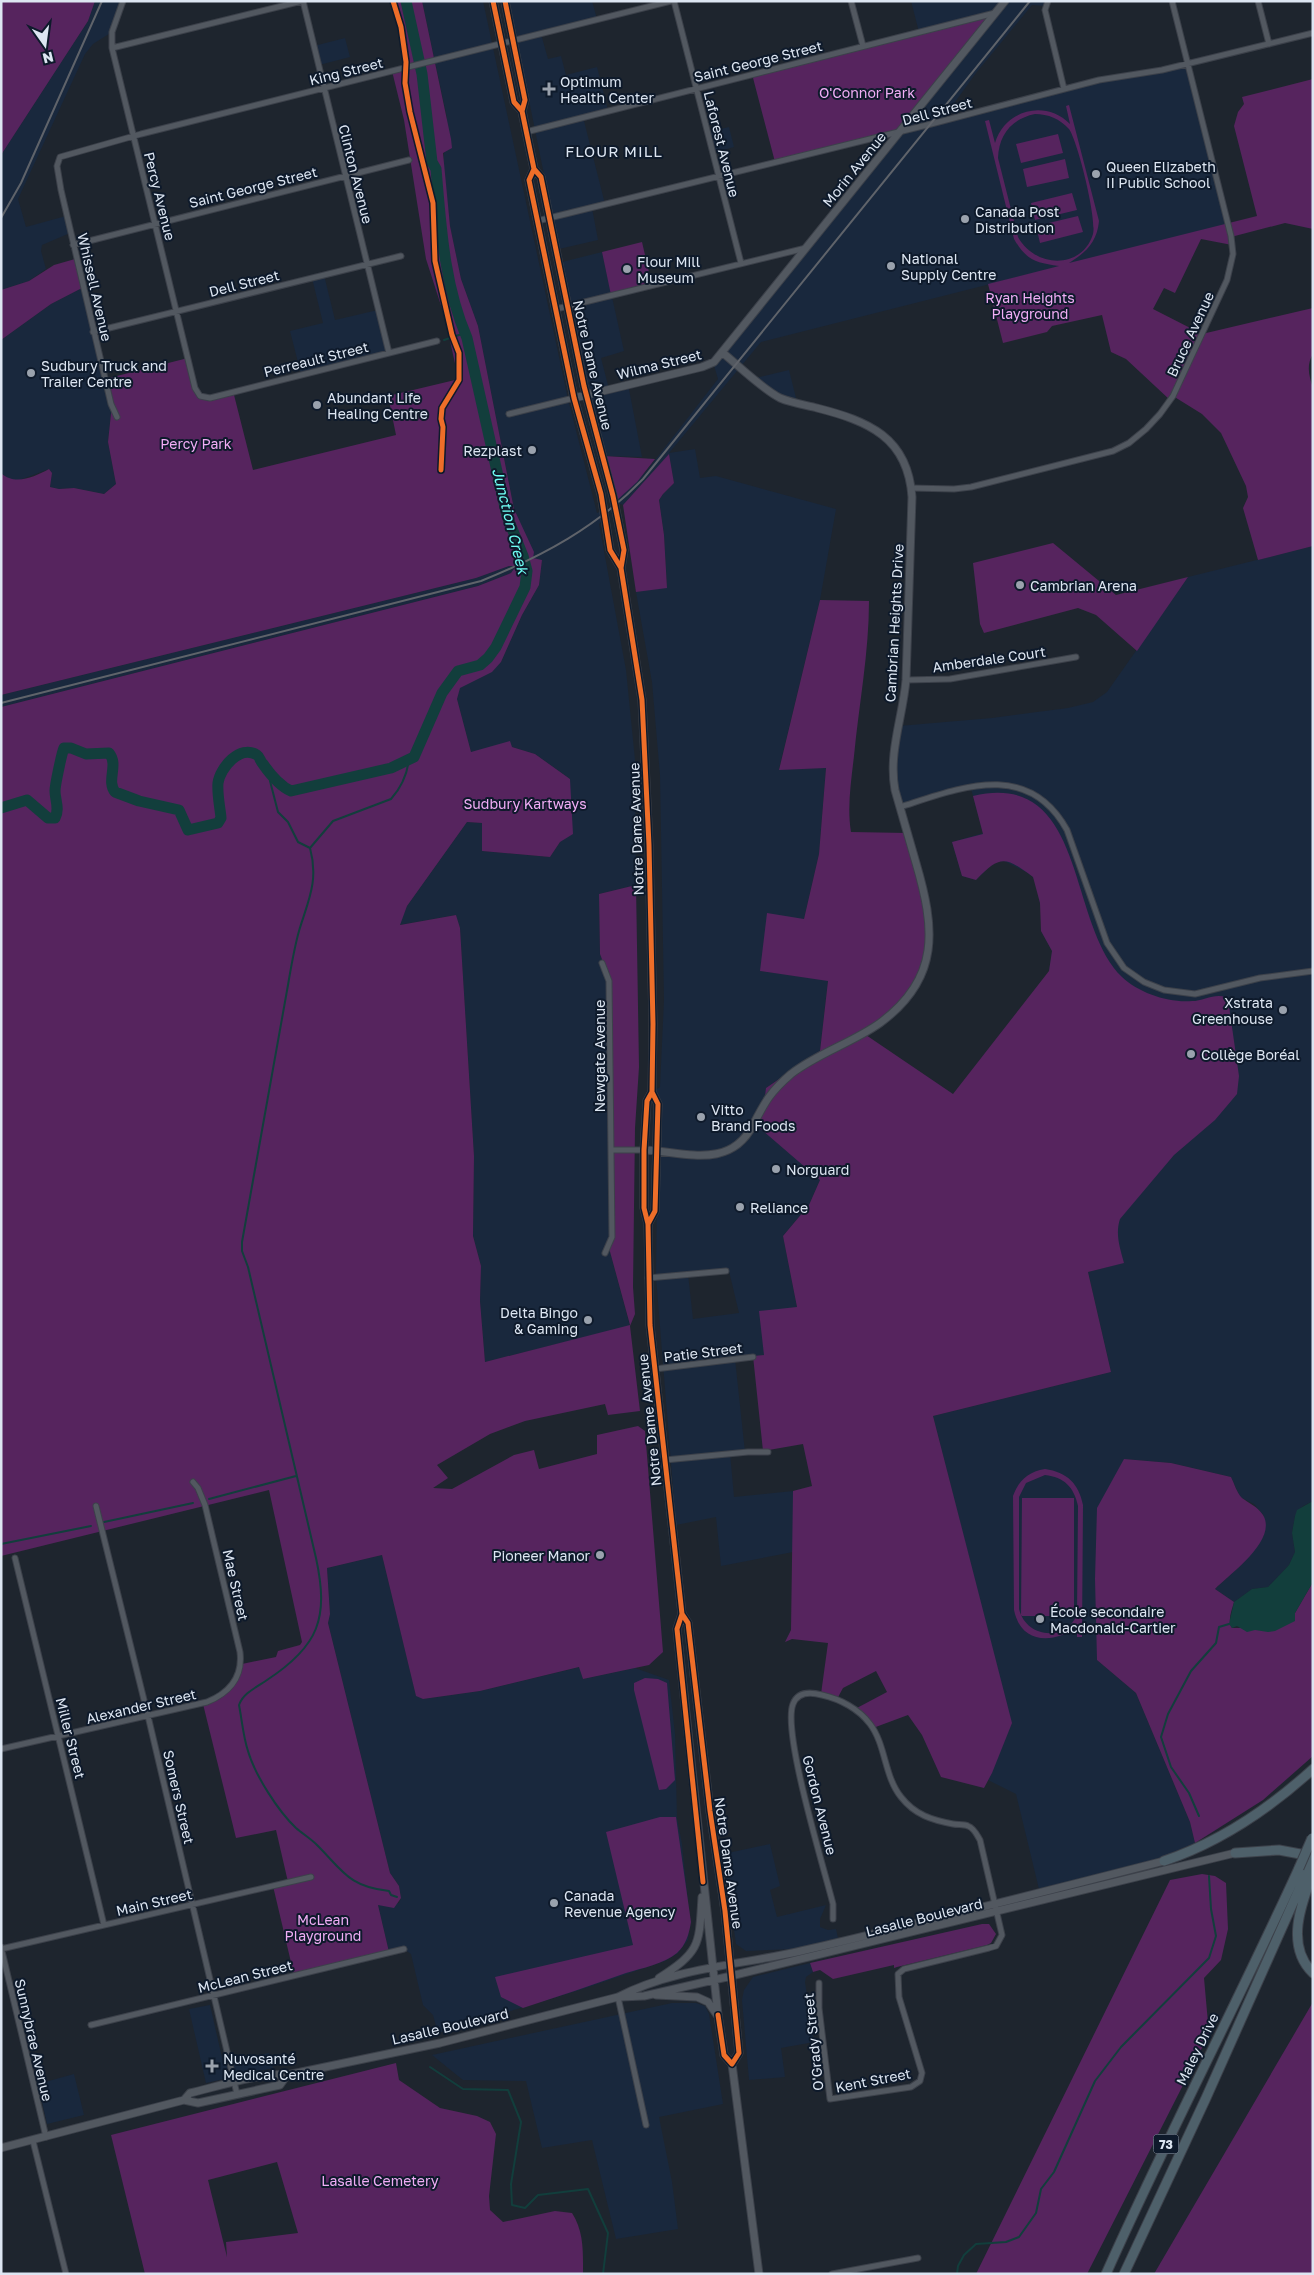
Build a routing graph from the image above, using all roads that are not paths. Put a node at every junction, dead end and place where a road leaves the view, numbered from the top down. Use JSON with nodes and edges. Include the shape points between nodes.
{"nodes":[{"id":1,"x":123,"y":1,"type":"edge"},
{"id":2,"x":302,"y":1,"type":"edge"},
{"id":3,"x":493,"y":1,"type":"edge"},
{"id":4,"x":505,"y":1,"type":"edge"},
{"id":5,"x":670,"y":1,"type":"edge"},
{"id":6,"x":674,"y":1,"type":"edge"},
{"id":7,"x":851,"y":1,"type":"edge"},
{"id":8,"x":1005,"y":1,"type":"edge"},
{"id":9,"x":1172,"y":1,"type":"edge"},
{"id":10,"x":1258,"y":1,"type":"edge"},
{"id":11,"x":1047,"y":4,"type":"edge"},
{"id":12,"x":995,"y":14,"type":"junction"},
{"id":13,"x":1313,"y":33,"type":"edge"},
{"id":14,"x":513,"y":41,"type":"junction"},
{"id":15,"x":502,"y":44,"type":"junction"},
{"id":16,"x":1269,"y":44,"type":"junction"},
{"id":17,"x":863,"y":46,"type":"junction"},
{"id":18,"x":112,"y":48,"type":"junction"},
{"id":19,"x":1188,"y":64,"type":"junction"},
{"id":20,"x":697,"y":88,"type":"junction"},
{"id":21,"x":324,"y":89,"type":"junction"},
{"id":22,"x":1064,"y":89,"type":"junction"},
{"id":23,"x":522,"y":111,"type":"junction"},
{"id":24,"x":526,"y":132,"type":"junction"},
{"id":25,"x":899,"y":132,"type":"junction"},
{"id":26,"x":134,"y":136,"type":"junction"},
{"id":27,"x":58,"y":160,"type":"joint"},
{"id":28,"x":409,"y":160,"type":"dead end"},
{"id":29,"x":534,"y":169,"type":"junction"},
{"id":30,"x":346,"y":176,"type":"junction"},
{"id":31,"x":719,"y":177,"type":"junction"},
{"id":32,"x":550,"y":218,"type":"junction"},
{"id":33,"x":537,"y":220,"type":"junction"},
{"id":34,"x":156,"y":224,"type":"junction"},
{"id":35,"x":73,"y":245,"type":"junction"},
{"id":36,"x":808,"y":247,"type":"junction"},
{"id":37,"x":401,"y":256,"type":"dead end"},
{"id":38,"x":741,"y":263,"type":"junction"},
{"id":39,"x":367,"y":264,"type":"junction"},
{"id":40,"x":568,"y":306,"type":"junction"},
{"id":41,"x":556,"y":309,"type":"junction"},
{"id":42,"x":177,"y":311,"type":"junction"},
{"id":43,"x":93,"y":332,"type":"junction"},
{"id":44,"x":437,"y":341,"type":"dead end"},
{"id":45,"x":389,"y":353,"type":"junction"},
{"id":46,"x":723,"y":353,"type":"junction"},
{"id":47,"x":586,"y":395,"type":"junction"},
{"id":48,"x":200,"y":396,"type":"joint"},
{"id":49,"x":574,"y":398,"type":"junction"},
{"id":50,"x":509,"y":414,"type":"dead end"},
{"id":51,"x":117,"y":417,"type":"dead end"},
{"id":52,"x":911,"y":488,"type":"junction"},
{"id":53,"x":621,"y":568,"type":"junction"},
{"id":54,"x":1076,"y":658,"type":"dead end"},
{"id":55,"x":906,"y":680,"type":"junction"},
{"id":56,"x":900,"y":807,"type":"junction"},
{"id":57,"x":602,"y":963,"type":"dead end"},
{"id":58,"x":1313,"y":971,"type":"edge"},
{"id":59,"x":652,"y":1092,"type":"junction"},
{"id":60,"x":610,"y":1150,"type":"junction"},
{"id":61,"x":644,"y":1150,"type":"junction"},
{"id":62,"x":657,"y":1151,"type":"junction"},
{"id":63,"x":648,"y":1224,"type":"junction"},
{"id":64,"x":605,"y":1253,"type":"dead end"},
{"id":65,"x":726,"y":1272,"type":"dead end"},
{"id":66,"x":648,"y":1278,"type":"junction"},
{"id":67,"x":753,"y":1357,"type":"dead end"},
{"id":68,"x":655,"y":1369,"type":"junction"},
{"id":69,"x":768,"y":1452,"type":"dead end"},
{"id":70,"x":665,"y":1460,"type":"junction"},
{"id":71,"x":193,"y":1482,"type":"dead end"},
{"id":72,"x":96,"y":1506,"type":"dead end"},
{"id":73,"x":15,"y":1558,"type":"dead end"},
{"id":74,"x":682,"y":1614,"type":"junction"},
{"id":75,"x":226,"y":1692,"type":"joint"},
{"id":76,"x":148,"y":1716,"type":"junction"},
{"id":77,"x":59,"y":1736,"type":"junction"},
{"id":78,"x":1,"y":1749,"type":"edge"},
{"id":79,"x":1313,"y":1769,"type":"edge"},
{"id":80,"x":1312,"y":1838,"type":"edge"},
{"id":81,"x":1235,"y":1853,"type":"joint"},
{"id":82,"x":1313,"y":1857,"type":"edge"},
{"id":83,"x":1164,"y":1861,"type":"joint"},
{"id":84,"x":1308,"y":1871,"type":"edge"},
{"id":85,"x":310,"y":1877,"type":"dead end"},
{"id":86,"x":703,"y":1882,"type":"junction"},
{"id":87,"x":995,"y":1902,"type":"junction"},
{"id":88,"x":193,"y":1905,"type":"junction"},
{"id":89,"x":998,"y":1912,"type":"junction"},
{"id":90,"x":833,"y":1919,"type":"dead end"},
{"id":91,"x":104,"y":1925,"type":"junction"},
{"id":92,"x":1,"y":1948,"type":"edge"},
{"id":93,"x":404,"y":1949,"type":"dead end"},
{"id":94,"x":730,"y":1965,"type":"junction"},
{"id":95,"x":714,"y":1967,"type":"junction"},
{"id":96,"x":1313,"y":1973,"type":"edge"},
{"id":97,"x":731,"y":1976,"type":"junction"},
{"id":98,"x":715,"y":1980,"type":"junction"},
{"id":99,"x":652,"y":1982,"type":"junction"},
{"id":100,"x":819,"y":1983,"type":"dead end"},
{"id":101,"x":651,"y":1994,"type":"junction"},
{"id":102,"x":214,"y":1995,"type":"junction"},
{"id":103,"x":618,"y":1997,"type":"junction"},
{"id":104,"x":718,"y":2015,"type":"junction"},
{"id":105,"x":91,"y":2025,"type":"dead end"},
{"id":106,"x":732,"y":2064,"type":"junction"},
{"id":107,"x":287,"y":2076,"type":"junction"},
{"id":108,"x":234,"y":2083,"type":"junction"},
{"id":109,"x":237,"y":2094,"type":"junction"},
{"id":110,"x":830,"y":2099,"type":"joint"},
{"id":111,"x":184,"y":2100,"type":"junction"},
{"id":112,"x":646,"y":2125,"type":"dead end"},
{"id":113,"x":46,"y":2138,"type":"junction"},
{"id":114,"x":33,"y":2140,"type":"junction"},
{"id":115,"x":1,"y":2148,"type":"edge"},
{"id":116,"x":918,"y":2258,"type":"dead end"},
{"id":117,"x":66,"y":2274,"type":"edge"},
{"id":118,"x":759,"y":2274,"type":"edge"},
{"id":119,"x":832,"y":2274,"type":"edge"},
{"id":120,"x":1106,"y":2274,"type":"edge"},
{"id":121,"x":1124,"y":2274,"type":"edge"}],
"edges":[{"from":1,"to":18,"type":"street","name":"Percy Avenue","via":[[112,32]]},
{"from":2,"to":18,"type":"street"},
{"from":2,"to":21,"type":"street","name":"Clinton Avenue"},
{"from":3,"to":15,"type":"main road","name":"Notre Dame Avenue"},
{"from":4,"to":14,"type":"main road","name":"Notre Dame Avenue"},
{"from":5,"to":14,"type":"street","name":"King Street"},
{"from":6,"to":20,"type":"street","name":"Laforest Avenue"},
{"from":7,"to":17,"type":"street"},
{"from":8,"to":12,"type":"main road","name":"Morin Avenue"},
{"from":9,"to":19,"type":"street","name":"Bruce Avenue"},
{"from":10,"to":16,"type":"street"},
{"from":11,"to":22,"type":"street"},
{"from":12,"to":17,"type":"street","name":"Saint George Street"},
{"from":12,"to":25,"type":"main road","name":"Morin Avenue"},
{"from":13,"to":16,"type":"street","name":"Dell Street"},
{"from":14,"to":15,"type":"street","name":"King Street"},
{"from":14,"to":23,"type":"main road","name":"Notre Dame Avenue","via":[[525,100]]},
{"from":15,"to":21,"type":"street","name":"King Street"},
{"from":15,"to":23,"type":"main road","name":"Notre Dame Avenue","via":[[514,102]]},
{"from":16,"to":19,"type":"street","name":"Dell Street"},
{"from":17,"to":20,"type":"street","name":"Saint George Street"},
{"from":18,"to":26,"type":"street","name":"Percy Avenue"},
{"from":19,"to":22,"type":"street","name":"Dell Street"},
{"from":19,"to":52,"type":"street","name":"Bruce Avenue","via":[[1232,236],[1233,254],[1228,280],[1167,406],[1138,436],[1113,451],[961,488]]},
{"from":20,"to":24,"type":"street","name":"Saint George Street"},
{"from":20,"to":31,"type":"street","name":"Laforest Avenue"},
{"from":21,"to":26,"type":"street","name":"King Street"},
{"from":21,"to":30,"type":"street","name":"Clinton Avenue"},
{"from":22,"to":25,"type":"street","name":"Dell Street"},
{"from":23,"to":24,"type":"main road","name":"Notre Dame Avenue"},
{"from":24,"to":29,"type":"main road","name":"Notre Dame Avenue"},
{"from":25,"to":31,"type":"street","name":"Dell Street"},
{"from":25,"to":36,"type":"main road","name":"Morin Avenue"},
{"from":26,"to":27,"type":"street","name":"King Street","via":[[64,155]]},
{"from":26,"to":34,"type":"street","name":"Percy Avenue"},
{"from":27,"to":35,"type":"street","name":"Whissell Avenue"},
{"from":28,"to":30,"type":"street","name":"Saint George Street"},
{"from":29,"to":32,"type":"main road","name":"Notre Dame Avenue","via":[[541,178]]},
{"from":29,"to":33,"type":"main road","name":"Notre Dame Avenue","via":[[529,180]]},
{"from":30,"to":34,"type":"street","name":"Saint George Street"},
{"from":30,"to":39,"type":"street","name":"Clinton Avenue"},
{"from":31,"to":32,"type":"street","name":"Dell Street"},
{"from":31,"to":38,"type":"street","name":"Laforest Avenue"},
{"from":32,"to":33,"type":"street","name":"Dell Street"},
{"from":32,"to":40,"type":"main road","name":"Notre Dame Avenue"},
{"from":33,"to":41,"type":"main road","name":"Notre Dame Avenue"},
{"from":34,"to":35,"type":"street","name":"Saint George Street"},
{"from":34,"to":42,"type":"street","name":"Percy Avenue"},
{"from":35,"to":43,"type":"street","name":"Whissell Avenue"},
{"from":36,"to":38,"type":"street"},
{"from":36,"to":46,"type":"main road","name":"Morin Avenue"},
{"from":37,"to":39,"type":"street","name":"Dell Street"},
{"from":38,"to":40,"type":"street"},
{"from":39,"to":42,"type":"street","name":"Dell Street"},
{"from":39,"to":45,"type":"street","name":"Clinton Avenue"},
{"from":40,"to":41,"type":"street"},
{"from":40,"to":47,"type":"main road","name":"Notre Dame Avenue"},
{"from":41,"to":49,"type":"main road","name":"Notre Dame Avenue"},
{"from":42,"to":43,"type":"street","name":"Dell Street"},
{"from":42,"to":48,"type":"street","name":"Percy Avenue","via":[[195,388]]},
{"from":43,"to":51,"type":"street","name":"Whissell Avenue"},
{"from":44,"to":45,"type":"street","name":"Perreault Street"},
{"from":45,"to":48,"type":"street","name":"Perreault Street","via":[[210,398]]},
{"from":46,"to":47,"type":"main road","name":"Wilma Street","via":[[702,367]]},
{"from":46,"to":52,"type":"main road","name":"Cambrian Heights Drive","via":[[780,397],[854,418],[876,429],[897,450]]},
{"from":47,"to":49,"type":"main road","name":"Wilma Street"},
{"from":47,"to":53,"type":"main road","name":"Notre Dame Avenue","via":[[624,550]]},
{"from":49,"to":50,"type":"street","name":"Wilma Street"},
{"from":49,"to":53,"type":"main road","name":"Notre Dame Avenue","via":[[601,494],[610,550]]},
{"from":52,"to":55,"type":"main road","name":"Cambrian Heights Drive"},
{"from":53,"to":59,"type":"main road","name":"Notre Dame Avenue","via":[[642,700],[648,802]]},
{"from":54,"to":55,"type":"street","name":"Amberdale Court","via":[[950,679]]},
{"from":55,"to":56,"type":"main road","name":"Cambrian Heights Drive","via":[[893,762]]},
{"from":56,"to":58,"type":"street","via":[[965,787],[995,783],[1027,791],[1046,802],[1067,830],[1110,950],[1132,975],[1153,987],[1196,994],[1260,978]]},
{"from":56,"to":62,"type":"main road","name":"Cambrian Heights Drive","via":[[928,906],[930,928],[926,957],[904,1002],[877,1025],[814,1059],[778,1085],[770,1092],[749,1134],[735,1148],[722,1154],[707,1155]]},
{"from":57,"to":60,"type":"street","name":"Newgate Avenue","via":[[609,981]]},
{"from":59,"to":61,"type":"main road","name":"Notre Dame Avenue","via":[[647,1101]]},
{"from":59,"to":62,"type":"main road","name":"Notre Dame Avenue","via":[[658,1104]]},
{"from":60,"to":61,"type":"street"},
{"from":60,"to":64,"type":"street","name":"Newgate Avenue","via":[[612,1237]]},
{"from":61,"to":62,"type":"main road","name":"Cambrian Heights Drive"},
{"from":61,"to":63,"type":"main road","name":"Notre Dame Avenue","via":[[644,1208]]},
{"from":62,"to":63,"type":"main road","name":"Notre Dame Avenue","via":[[655,1211]]},
{"from":63,"to":66,"type":"main road","name":"Notre Dame Avenue"},
{"from":65,"to":66,"type":"street"},
{"from":66,"to":68,"type":"main road","name":"Notre Dame Avenue"},
{"from":67,"to":68,"type":"street","name":"Patie Street"},
{"from":68,"to":70,"type":"main road","name":"Notre Dame Avenue"},
{"from":69,"to":70,"type":"street"},
{"from":70,"to":74,"type":"main road","name":"Notre Dame Avenue"},
{"from":71,"to":75,"type":"street","name":"Mae Street","via":[[205,1505],[240,1652],[238,1677]]},
{"from":72,"to":76,"type":"street","name":"Somers Street"},
{"from":73,"to":77,"type":"street","name":"Miller Street"},
{"from":74,"to":86,"type":"main road","name":"Notre Dame Avenue","via":[[677,1629]]},
{"from":74,"to":94,"type":"main road","name":"Notre Dame Avenue","via":[[688,1623]]},
{"from":75,"to":76,"type":"street","name":"Alexander Street","via":[[207,1702]]},
{"from":76,"to":77,"type":"street","name":"Alexander Street"},
{"from":76,"to":88,"type":"street","name":"Somers Street"},
{"from":77,"to":78,"type":"street","name":"Alexander Street"},
{"from":77,"to":91,"type":"street","name":"Miller Street"},
{"from":79,"to":83,"type":"highway","via":[[1244,1823]]},
{"from":80,"to":84,"type":"highway","name":"Maley Drive","number":"73","bridge":true},
{"from":81,"to":82,"type":"highway","via":[[1279,1850]]},
{"from":81,"to":89,"type":"main road","name":"Lasalle Boulevard"},
{"from":82,"to":84,"type":"highway","name":"Maley Drive"},
{"from":83,"to":87,"type":"main road","name":"Lasalle Boulevard"},
{"from":84,"to":96,"type":"highway","via":[[1297,1936],[1302,1957]]},
{"from":84,"to":120,"type":"highway","name":"Maley Drive","number":"73","via":[[1261,1952]]},
{"from":84,"to":121,"type":"highway","name":"Maley Drive","number":"73"},
{"from":85,"to":88,"type":"street","name":"Main Street"},
{"from":86,"to":95,"type":"main road","name":"Notre Dame Avenue"},
{"from":86,"to":99,"type":"main road","via":[[699,1937],[693,1951],[683,1962]]},
{"from":87,"to":89,"type":"street"},
{"from":87,"to":90,"type":"street","name":"Gordon Avenue","via":[[976,1832],[968,1826],[923,1816],[909,1806],[894,1786],[870,1724],[855,1709],[833,1698],[808,1693],[798,1696],[792,1710],[794,1752],[834,1904]]},
{"from":87,"to":94,"type":"main road","name":"Lasalle Boulevard"},
{"from":88,"to":91,"type":"street","name":"Main Street"},
{"from":88,"to":102,"type":"street","name":"Somers Street"},
{"from":89,"to":97,"type":"main road","name":"Lasalle Boulevard"},
{"from":89,"to":110,"type":"street","name":"Kent Street","via":[[1002,1935],[996,1946],[904,1969],[898,1974],[897,1987],[922,2073],[920,2081],[911,2087]]},
{"from":91,"to":92,"type":"street","name":"Main Street"},
{"from":92,"to":113,"type":"street","name":"Sunnybrae Avenue"},
{"from":93,"to":102,"type":"street","name":"McLean Street"},
{"from":94,"to":95,"type":"main road","name":"Lasalle Boulevard"},
{"from":94,"to":97,"type":"main road","name":"Notre Dame Avenue"},
{"from":95,"to":98,"type":"main road","name":"Notre Dame Avenue"},
{"from":95,"to":99,"type":"main road","name":"Lasalle Boulevard"},
{"from":97,"to":98,"type":"main road","name":"Lasalle Boulevard"},
{"from":97,"to":106,"type":"main road","name":"Notre Dame Avenue","via":[[739,2053]]},
{"from":98,"to":101,"type":"main road","name":"Lasalle Boulevard"},
{"from":98,"to":104,"type":"main road","name":"Notre Dame Avenue"},
{"from":99,"to":103,"type":"main road","name":"Lasalle Boulevard"},
{"from":100,"to":110,"type":"street","name":"O'Grady Street"},
{"from":101,"to":103,"type":"main road","name":"Lasalle Boulevard"},
{"from":101,"to":104,"type":"main road","via":[[697,1997],[708,2002]]},
{"from":102,"to":105,"type":"street","name":"McLean Street"},
{"from":102,"to":108,"type":"street","name":"Somers Street"},
{"from":103,"to":107,"type":"main road","name":"Lasalle Boulevard","via":[[440,2043]]},
{"from":103,"to":112,"type":"street"},
{"from":104,"to":106,"type":"main road","name":"Notre Dame Avenue","via":[[724,2055]]},
{"from":106,"to":118,"type":"main road","name":"Notre Dame Avenue"},
{"from":107,"to":108,"type":"main road","name":"Lasalle Boulevard","via":[[276,2074]]},
{"from":107,"to":109,"type":"main road","name":"Lasalle Boulevard","via":[[280,2084]]},
{"from":108,"to":109,"type":"street","name":"Somers Street"},
{"from":108,"to":111,"type":"main road","name":"Lasalle Boulevard","via":[[190,2093]]},
{"from":109,"to":111,"type":"main road","name":"Lasalle Boulevard","via":[[198,2103]]},
{"from":111,"to":113,"type":"main road","name":"Lasalle Boulevard"},
{"from":113,"to":114,"type":"main road","name":"Lasalle Boulevard"},
{"from":114,"to":115,"type":"main road","name":"Lasalle Boulevard"},
{"from":114,"to":117,"type":"street"},
{"from":116,"to":119,"type":"street"}]}
